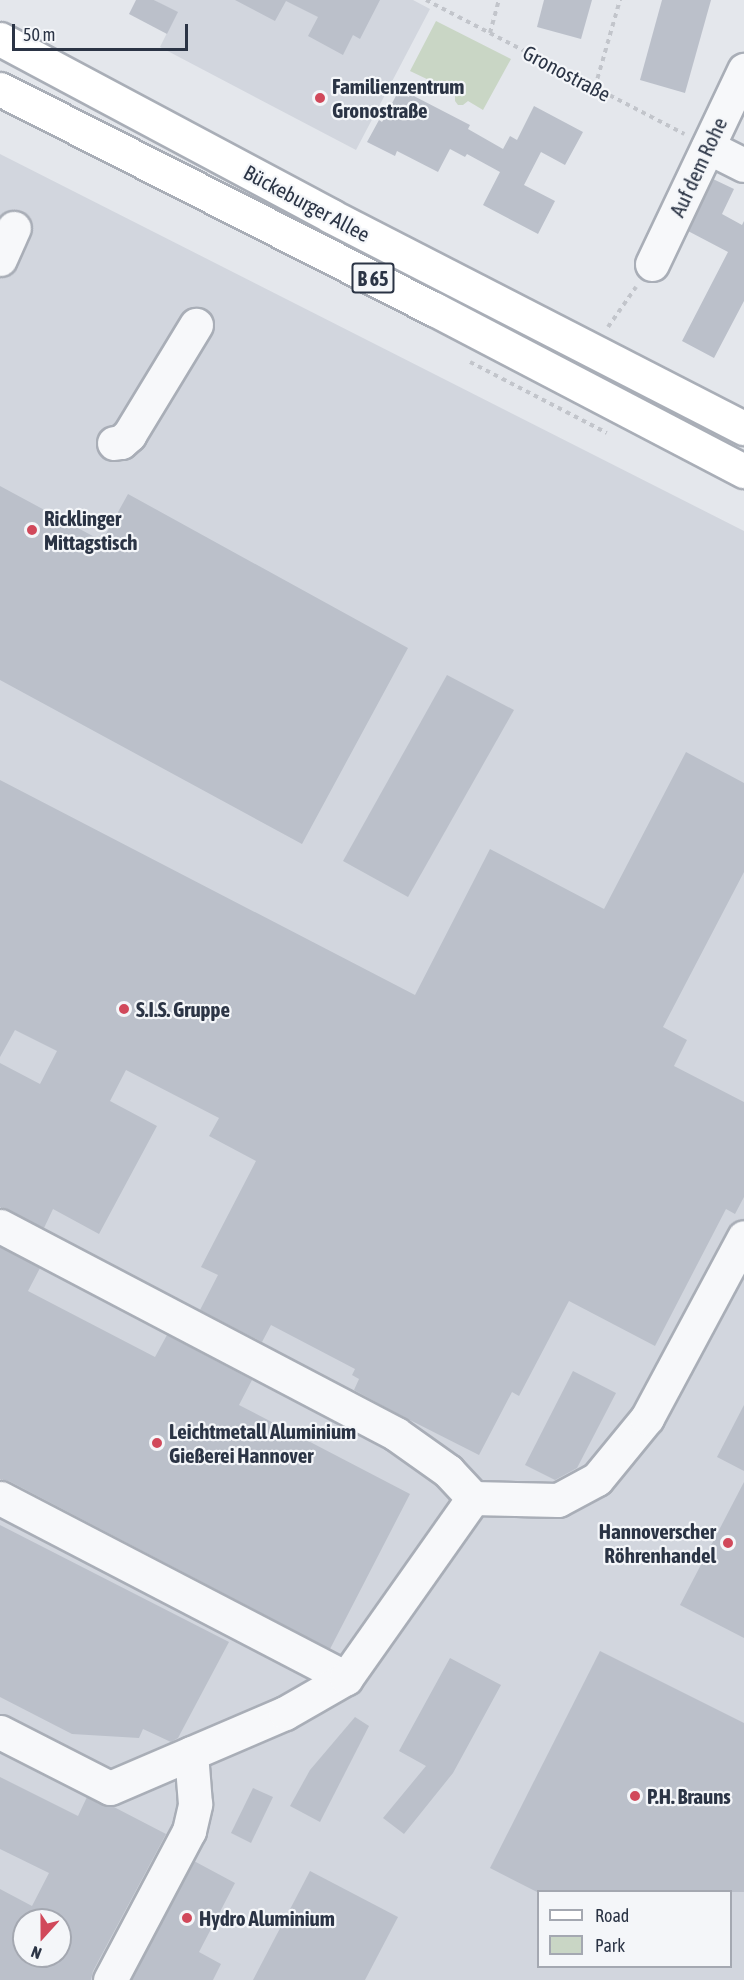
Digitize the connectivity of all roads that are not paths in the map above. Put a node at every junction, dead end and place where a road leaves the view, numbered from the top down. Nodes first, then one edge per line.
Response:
1 (0, 39) edge
2 (744, 70) edge
3 (0, 89) edge
4 (708, 147) junction
5 (744, 165) edge
6 (14, 228) dead end
7 (0, 259) edge
8 (652, 264) road end
9 (196, 325) dead end
10 (744, 428) edge
11 (114, 442) dead end
12 (744, 471) edge
13 (0, 1226) edge
14 (741, 1249) edge
15 (0, 1498) edge
16 (473, 1498) junction
17 (346, 1678) junction
18 (0, 1732) edge
19 (191, 1753) junction
20 (110, 1980) edge

1 - 10 main road, Bückeburger Allee / B 65
2 - 4 street, Auf dem Rohe
3 - 12 main road, Bückeburger Allee / B 65
4 - 5 street
4 - 8 street, Auf dem Rohe
6 - 7 street
9 - 11 street
13 - 16 street
14 - 16 street
15 - 17 street
16 - 17 street
17 - 19 street
18 - 19 street
19 - 20 street

